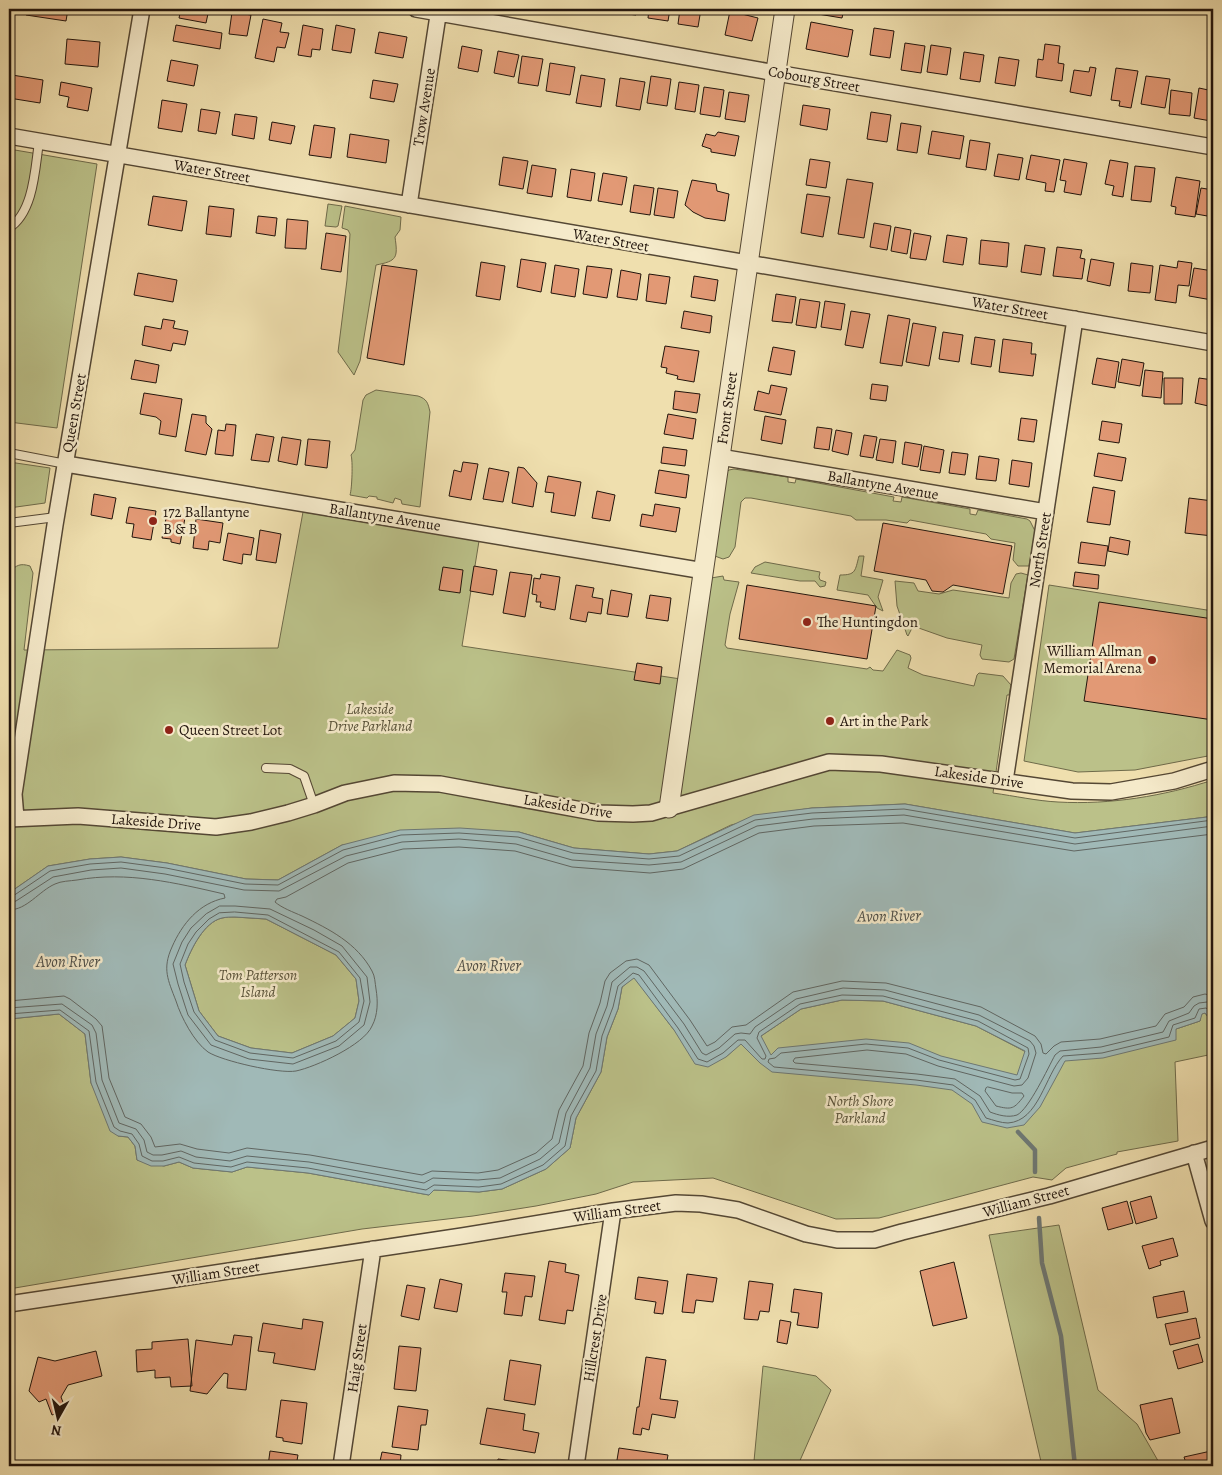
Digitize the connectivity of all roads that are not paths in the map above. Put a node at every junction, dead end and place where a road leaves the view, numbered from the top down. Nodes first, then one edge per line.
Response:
1 (142, 9) edge
2 (416, 9) edge
3 (785, 9) edge
4 (439, 11) edge
5 (776, 73) junction
6 (9, 136) edge
7 (39, 142) junction
8 (1213, 147) edge
9 (117, 155) junction
10 (409, 205) junction
11 (9, 228) edge
12 (748, 264) junction
13 (1075, 320) junction
14 (1213, 343) edge
15 (9, 453) edge
16 (720, 457) junction
17 (66, 464) junction
18 (1046, 512) junction
19 (56, 517) junction
20 (9, 523) edge
21 (704, 571) junction
22 (266, 768) dead end
23 (1213, 769) edge
24 (1005, 780) junction
25 (314, 805) junction
26 (670, 808) junction
27 (12, 819) edge
28 (1213, 1148) edge
29 (1194, 1153) junction
30 (613, 1210) junction
31 (1213, 1221) edge
32 (373, 1249) junction
33 (9, 1304) edge
34 (341, 1466) edge
35 (576, 1466) edge

1 - 9 street, Queen Street
2 - 4 street, Cobourg Street
3 - 5 street, Front Street
4 - 5 street, Cobourg Street
4 - 10 street, Trow Avenue
5 - 8 street, Cobourg Street
5 - 12 street, Front Street
6 - 7 street, Water Street
7 - 9 street, Water Street
7 - 11 lane
9 - 10 street, Water Street
9 - 17 street, Queen Street
10 - 12 street, Water Street
12 - 13 street, Water Street
12 - 16 street, Front Street
13 - 14 street, Water Street
13 - 18 street, North Street
15 - 17 lane
16 - 18 street, Ballantyne Avenue
16 - 21 street, Front Street
17 - 19 street, Queen Street
17 - 21 street, Ballantyne Avenue
18 - 24 street, North Street
19 - 20 lane
19 - 27 street, Queen Street
21 - 26 street, Front Street
22 - 25 lane
23 - 24 street, Lakeside Drive
24 - 26 street, Lakeside Drive
25 - 26 street, Lakeside Drive
25 - 27 street, Lakeside Drive
28 - 29 street, William Street
29 - 30 street, William Street
29 - 31 street
30 - 32 street, William Street
30 - 35 street, Hillcrest Drive
32 - 33 street, William Street
32 - 34 street, Haig Street

